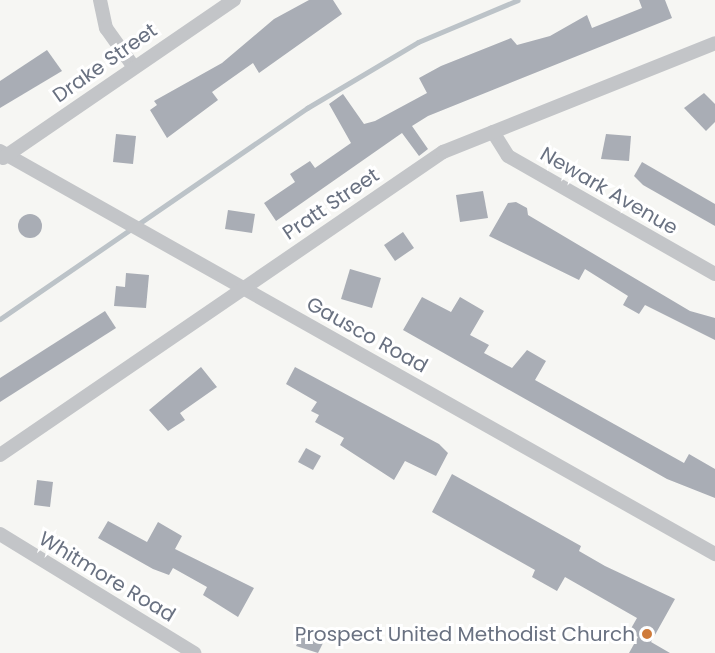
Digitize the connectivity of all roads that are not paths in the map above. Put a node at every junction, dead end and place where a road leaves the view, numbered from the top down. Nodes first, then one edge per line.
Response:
1 (100, 0) edge
2 (234, 0) edge
3 (715, 43) edge
4 (134, 66) junction
5 (493, 132) junction
6 (3, 155) edge
7 (715, 274) edge
8 (243, 287) junction
9 (0, 455) edge
10 (0, 534) edge
11 (715, 554) edge
12 (194, 653) edge

1 - 4 street
2 - 4 street, Drake Street
3 - 5 street, Pratt Street
4 - 6 street, Drake Street
5 - 7 street, Newark Avenue
5 - 8 street, Pratt Street
6 - 8 street, Gausco Road
8 - 9 street, Pratt Street
8 - 11 street, Gausco Road
10 - 12 street, Whitmore Road

